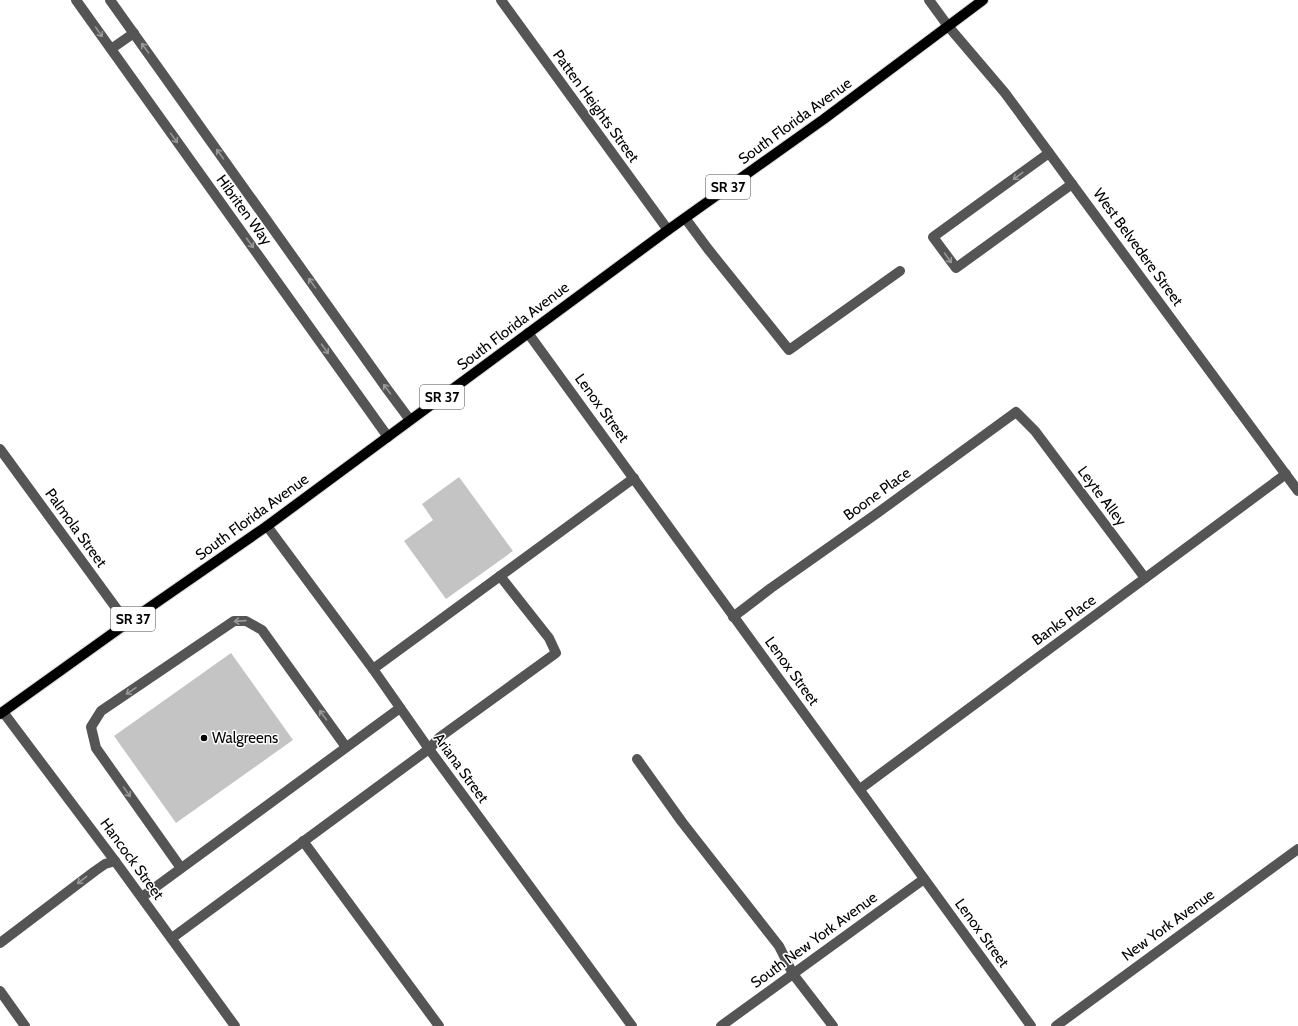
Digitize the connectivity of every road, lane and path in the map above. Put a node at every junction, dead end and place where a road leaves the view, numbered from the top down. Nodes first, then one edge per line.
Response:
1 (76, 0) edge
2 (110, 0) edge
3 (501, 0) edge
4 (929, 0) edge
5 (983, 0) edge
6 (948, 26) junction
7 (134, 33) junction
8 (111, 49) junction
9 (1049, 153) junction
10 (1072, 184) junction
11 (685, 218) junction
12 (668, 230) junction
13 (900, 271) dead end
14 (528, 333) junction
15 (410, 420) junction
16 (1035, 431) joint
17 (388, 437) junction
18 (0, 449) edge
19 (1286, 474) junction
20 (634, 478) junction
21 (1298, 491) edge
22 (267, 526) junction
23 (500, 576) junction
24 (1145, 578) junction
25 (733, 617) junction
26 (127, 623) junction
27 (373, 669) junction
28 (400, 708) junction
29 (2, 713) edge
30 (346, 747) junction
31 (429, 750) junction
32 (636, 759) dead end
33 (860, 789) junction
34 (303, 841) junction
35 (1298, 849) edge
36 (115, 860) junction
37 (181, 868) junction
38 (924, 878) junction
39 (142, 897) junction
40 (172, 938) junction
41 (0, 943) edge
42 (793, 974) junction
43 (0, 991) edge
44 (24, 1026) edge
45 (236, 1026) edge
46 (439, 1026) edge
47 (632, 1026) edge
48 (721, 1026) edge
49 (833, 1026) edge
50 (1031, 1026) edge
51 (1056, 1026) edge

1 -> 8 street, Hibriten Way
2 - 7 street, Hibriten Way
3 - 12 street, Patten Heights Street
4 - 6 street, West Belvedere Street
5 - 6 main road, South Florida Avenue / SR 37
6 - 9 street, West Belvedere Street
6 - 11 main road, South Florida Avenue / SR 37
7 - 8 street
15 -> 7 street, Hibriten Way
8 -> 17 street, Hibriten Way
9 - 10 street, West Belvedere Street
9 -> 10 street
10 - 19 street, West Belvedere Street
11 - 12 main road, South Florida Avenue / SR 37
11 - 13 street
12 - 14 main road, South Florida Avenue / SR 37
14 - 15 main road, South Florida Avenue / SR 37
14 - 20 street, Lenox Street
15 - 17 main road, South Florida Avenue / SR 37
16 - 24 street, Leyte Alley
16 - 25 street, Boone Place
17 - 22 main road, South Florida Avenue / SR 37
18 - 26 street, Palmola Street
19 - 21 street, West Belvedere Street
19 - 24 street, Banks Place
20 - 23 street
20 - 25 street, Lenox Street
22 - 26 main road, South Florida Avenue / SR 37
22 - 27 street, Ariana Street
23 - 27 street
23 - 31 street
24 - 33 street, Banks Place
25 - 33 street, Lenox Street
26 - 29 main road, South Florida Avenue / SR 37
27 - 28 street, Ariana Street
28 - 30 street
28 - 31 street, Ariana Street
29 - 36 street, Hancock Street
30 - 37 street
30 -> 37 street
31 - 34 street
31 - 47 street, Ariana Street
32 - 42 street
33 - 38 street, Lenox Street
34 - 40 street
34 - 46 street
35 - 51 street, New York Avenue
36 - 39 street, Hancock Street
36 -> 41 street
37 - 39 street
38 - 42 street, South New York Avenue
38 - 50 street, Lenox Street
39 - 40 street, Hancock Street
40 - 45 street, Hancock Street
42 - 48 street, South New York Avenue
42 - 49 street
43 - 44 street

